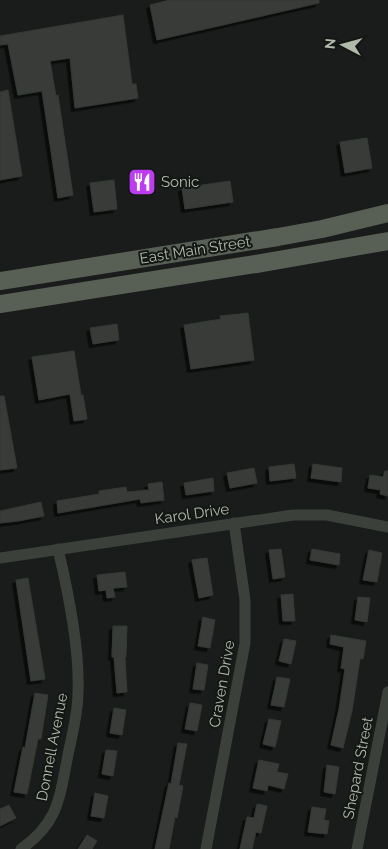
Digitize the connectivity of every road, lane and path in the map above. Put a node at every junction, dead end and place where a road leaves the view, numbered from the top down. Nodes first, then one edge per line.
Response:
1 (388, 213) edge
2 (252, 241) junction
3 (387, 241) edge
4 (256, 264) junction
5 (30, 276) junction
6 (0, 281) edge
7 (0, 291) edge
8 (0, 304) edge
9 (234, 523) junction
10 (388, 526) edge
11 (58, 548) junction
12 (0, 558) edge
13 (388, 692) edge
14 (21, 849) edge
15 (206, 849) edge
16 (357, 849) edge

1 - 2 main road, East Main Street
2 - 4 main road
2 - 5 main road, East Main Street
3 - 4 main road, East Main Street
4 - 8 main road, East Main Street
5 - 6 main road, East Main Street
5 - 7 main road
9 - 10 street, Karol Drive
9 - 11 street, Karol Drive
9 - 15 street, Craven Drive
11 - 12 street, Karol Drive
11 - 14 street, Donnell Avenue
13 - 16 street, Shepard Street

